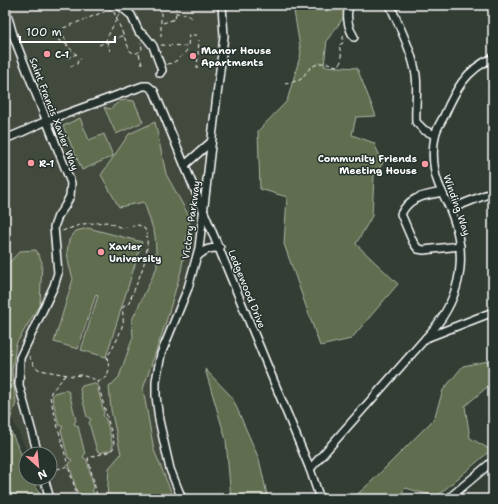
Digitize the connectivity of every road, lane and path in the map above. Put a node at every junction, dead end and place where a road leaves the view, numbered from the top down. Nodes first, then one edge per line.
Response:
1 (110, 5) edge
2 (161, 5) edge
3 (176, 5) edge
4 (222, 5) edge
5 (349, 5) edge
6 (390, 5) edge
7 (5, 7) edge
8 (120, 7) edge
9 (104, 12) junction
10 (176, 13) junction
11 (116, 18) junction
12 (192, 18) dead end
13 (162, 23) junction
14 (140, 32) junction
15 (352, 34) joint
16 (124, 35) junction
17 (198, 35) dead end
18 (162, 38) dead end
19 (58, 40) dead end
20 (199, 40) dead end
21 (106, 42) junction
22 (99, 45) dead end
23 (161, 45) dead end
24 (68, 46) junction
25 (188, 46) junction
26 (110, 50) dead end
27 (138, 53) junction
28 (67, 58) dead end
29 (493, 58) edge
30 (81, 59) dead end
31 (142, 64) dead end
32 (165, 64) dead end
33 (70, 67) dead end
34 (197, 69) dead end
35 (160, 73) dead end
36 (285, 84) dead end
37 (46, 121) junction
38 (435, 135) junction
39 (5, 139) edge
40 (211, 142) junction
41 (185, 165) junction
42 (442, 192) junction
43 (493, 192) edge
44 (203, 208) junction
45 (450, 209) junction
46 (55, 236) junction
47 (460, 246) junction
48 (220, 248) junction
49 (197, 257) junction
50 (493, 312) edge
51 (424, 339) junction
52 (24, 348) junction
53 (66, 375) junction
54 (97, 380) junction
55 (36, 446) edge
56 (493, 461) edge
57 (68, 466) junction
58 (58, 469) edge
59 (310, 469) junction
60 (46, 486) edge
61 (50, 499) edge
62 (76, 499) edge
63 (98, 499) edge
64 (182, 499) edge
65 (320, 499) edge
66 (448, 499) edge

1 - 8 path
1 - 9 path
2 - 13 path
3 - 10 path
4 - 40 street, Victory Parkway
5 - 15 street
6 - 38 street
7 - 37 street, Saint Francis Xavier Way
8 - 9 path
8 - 11 path
8 - 11 path
8 - 14 street
9 - 24 path
10 - 12 path
10 - 13 path
11 - 16 path
11 - 21 path
13 - 18 path
14 - 27 path
14 - 35 street
15 - 36 path
16 - 21 path
16 - 27 path
17 - 25 path
19 - 24 path
20 - 34 path
21 - 22 path
21 - 26 path
23 - 25 path
24 - 28 path
25 - 32 path
27 - 31 path
29 - 38 street
30 - 33 path
37 - 39 street
37 - 41 street, Ledgewood Drive
37 - 46 street, Saint Francis Xavier Way
38 - 42 street, Winding Way
40 - 41 street
40 - 44 street, Victory Parkway
41 - 44 street, Ledgewood Drive
42 - 45 street, Winding Way
42 - 47 street
43 - 45 street
44 - 48 street, Ledgewood Drive
44 - 49 street, Victory Parkway
45 - 47 street, Winding Way
46 - 52 street
46 - 54 path
47 - 51 street, Winding Way
48 - 49 street
48 - 59 street, Ledgewood Drive
49 - 64 street, Victory Parkway
50 - 51 street
51 - 59 street, Winding Way
52 - 53 path
52 - 55 street
53 - 54 path
53 - 57 path
54 - 63 path
56 - 66 street
57 - 58 path
57 - 62 path
59 - 65 street, Ledgewood Drive
60 - 61 street

